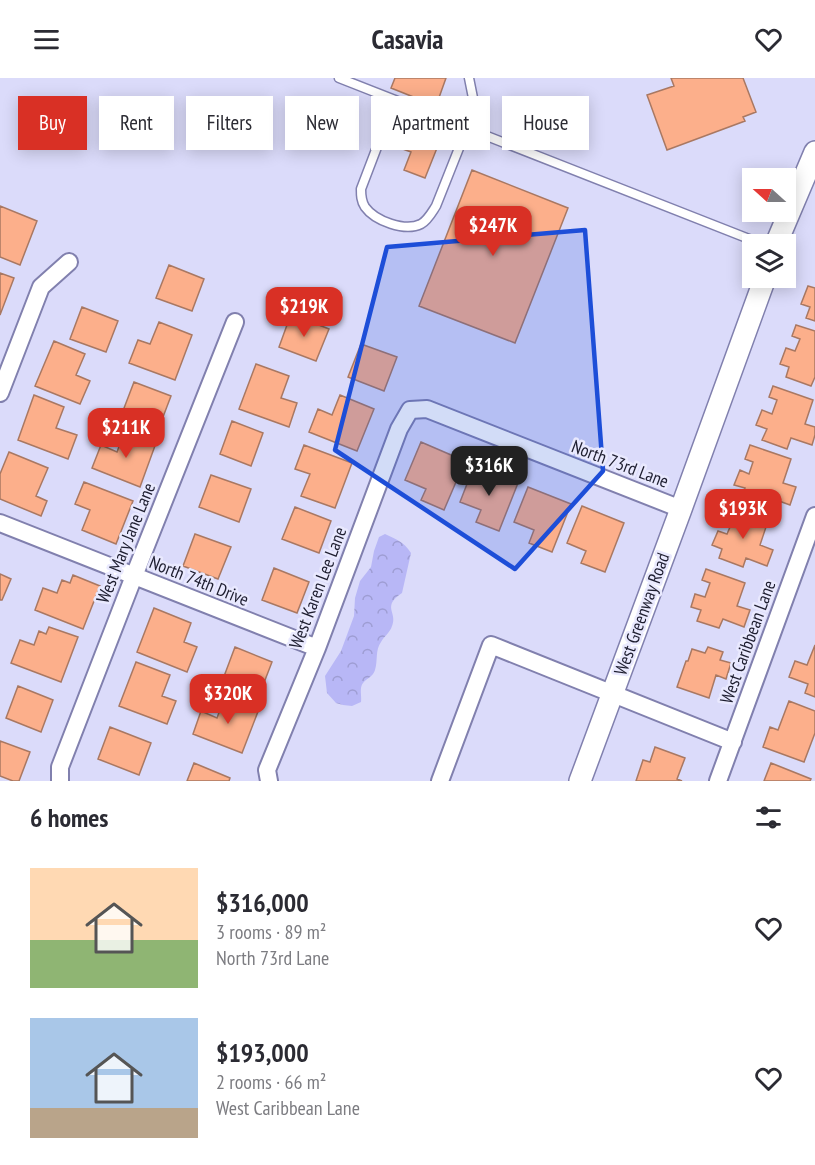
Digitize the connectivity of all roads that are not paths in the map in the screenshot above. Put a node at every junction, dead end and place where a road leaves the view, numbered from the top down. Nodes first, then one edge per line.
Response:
1 (339, 78) edge
2 (469, 78) edge
3 (385, 96) edge
4 (473, 96) edge
5 (490, 137) edge
6 (376, 150) edge
7 (458, 150) edge
8 (815, 153) edge
9 (781, 234) edge
10 (742, 236) edge
11 (69, 261) dead end
12 (761, 288) edge
13 (235, 322) dead end
14 (0, 393) edge
15 (410, 410) joint
16 (681, 509) junction
17 (815, 516) edge
18 (0, 523) edge
19 (134, 576) junction
20 (316, 648) junction
21 (612, 694) junction
22 (733, 742) junction
23 (60, 781) edge
24 (269, 781) edge
25 (440, 781) edge
26 (580, 781) edge
27 (718, 781) edge

1 - 3 lane
2 - 4 lane
5 - 10 lane
6 - 7 lane
8 - 9 street
11 - 14 street
12 - 16 street, West Greenway Road
13 - 19 street, West Mary Jane Lane
15 - 16 street, North 73rd Lane
15 - 20 street, West Karen Lee Lane
16 - 21 street, West Greenway Road
17 - 22 street, West Caribbean Lane
18 - 19 street, North 74th Drive
19 - 20 street, North 74th Drive
19 - 23 street, West Mary Jane Lane
20 - 24 street, West Karen Lee Lane
21 - 22 street
21 - 25 street
21 - 26 street, West Greenway Road
22 - 27 street, West Caribbean Lane

